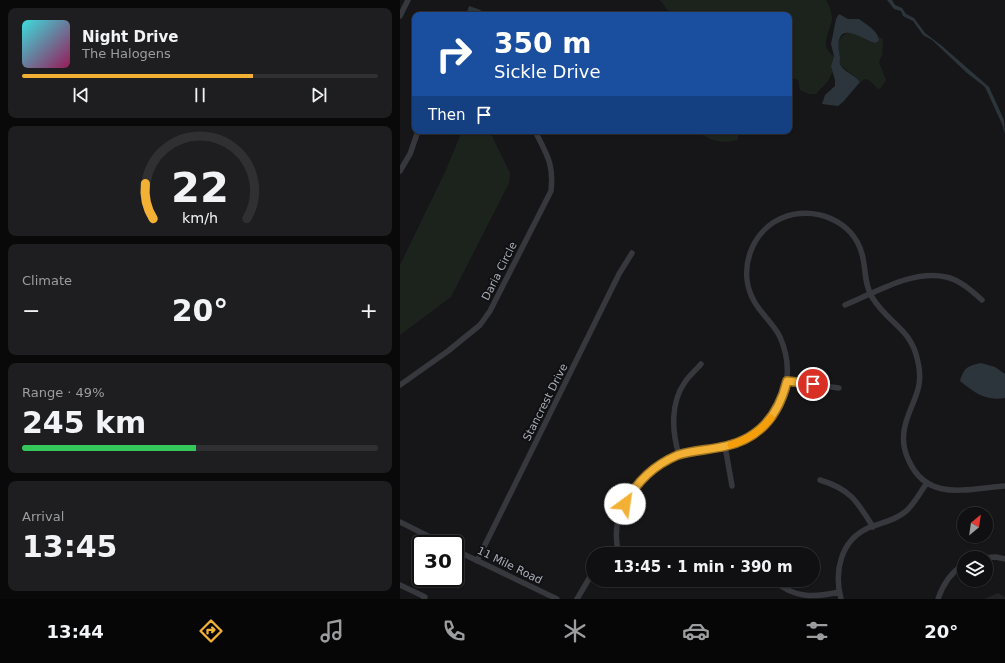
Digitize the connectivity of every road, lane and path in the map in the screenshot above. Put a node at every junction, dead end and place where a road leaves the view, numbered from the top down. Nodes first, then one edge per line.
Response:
1 (408, 0) edge
2 (400, 15) edge
3 (417, 134) edge
4 (537, 134) edge
5 (400, 171) edge
6 (632, 253) dead end
7 (870, 294) junction
8 (982, 300) dead end
9 (845, 305) dead end
10 (701, 364) dead end
11 (787, 381) junction
12 (400, 385) edge
13 (839, 388) dead end
14 (725, 446) junction
15 (679, 455) junction
16 (820, 480) dead end
17 (927, 483) junction
18 (732, 486) dead end
19 (1005, 486) edge
20 (400, 522) edge
21 (872, 527) junction
22 (426, 535) edge
23 (617, 547) edge
24 (464, 554) edge
25 (993, 558) edge
26 (1005, 559) edge
27 (477, 561) junction
28 (957, 570) edge
29 (586, 584) edge
30 (400, 585) edge
31 (784, 587) edge
32 (839, 592) junction
33 (424, 599) edge
34 (557, 599) edge
35 (577, 599) edge
36 (841, 599) edge
37 (938, 599) edge

1 - 2 street
3 - 5 street
4 - 12 street, Daria Circle
6 - 27 street, Stancrest Drive
7 - 8 street
7 - 9 street
7 - 11 street
7 - 17 street
10 - 15 street
11 - 13 street
11 - 14 street
14 - 15 street
14 - 18 street
15 - 23 street
16 - 21 street
17 - 19 street
17 - 21 street
20 - 22 street
21 - 32 street
24 - 27 street, 11 Mile Road
25 - 26 street
27 - 34 street, 11 Mile Road
28 - 37 street
29 - 35 street
30 - 33 street
31 - 32 street
32 - 36 street

